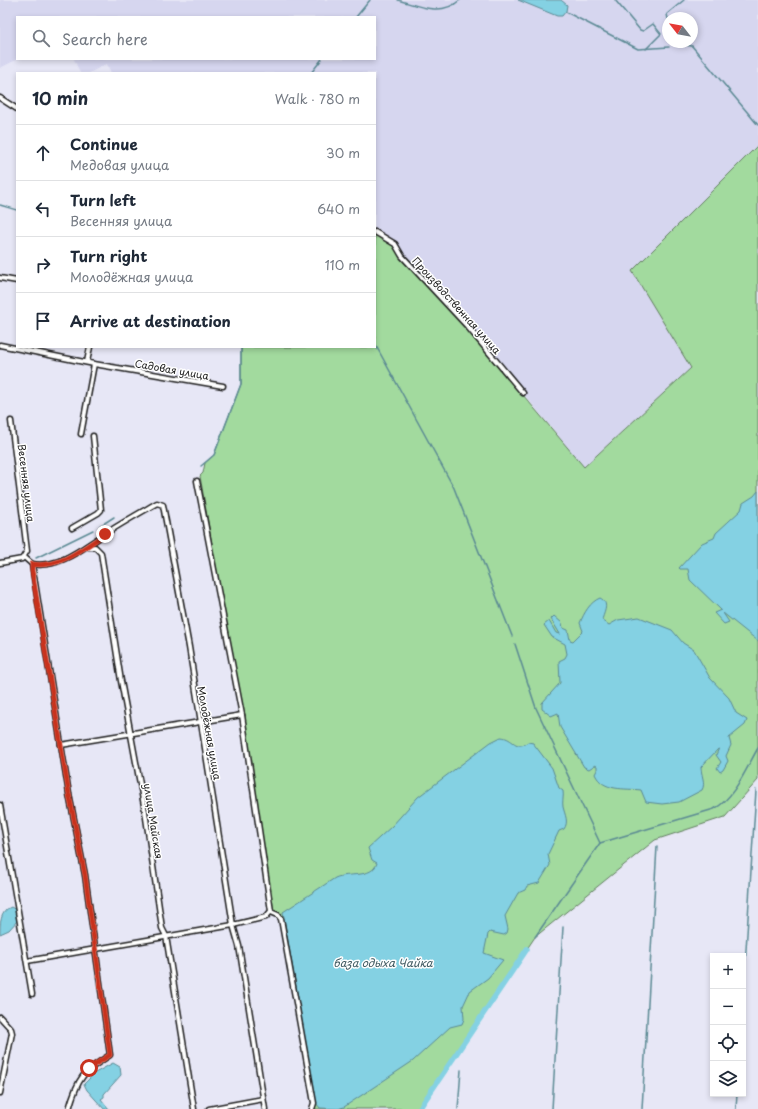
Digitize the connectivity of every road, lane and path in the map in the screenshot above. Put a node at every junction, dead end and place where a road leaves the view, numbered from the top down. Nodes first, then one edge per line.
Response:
1 (0, 98) edge
2 (16, 108) edge
3 (376, 233) edge
4 (0, 278) edge
5 (16, 281) edge
6 (0, 345) edge
7 (90, 348) edge
8 (86, 362) junction
9 (94, 364) junction
10 (223, 386) dead end
11 (523, 393) dead end
12 (10, 421) dead end
13 (81, 434) dead end
14 (93, 436) dead end
15 (197, 481) dead end
16 (72, 528) dead end
17 (87, 548) junction
18 (24, 557) junction
19 (0, 563) edge
20 (32, 564) junction
21 (242, 715) junction
22 (200, 723) junction
23 (130, 734) junction
24 (61, 746) junction
25 (0, 805) edge
26 (271, 912) junction
27 (233, 925) junction
28 (166, 936) junction
29 (96, 949) junction
30 (27, 960) junction
31 (32, 994) dead end
32 (0, 1017) edge
33 (0, 1093) edge
34 (263, 1099) junction
35 (69, 1109) edge
36 (194, 1109) edge
37 (210, 1109) edge
38 (265, 1109) edge
39 (312, 1109) edge

1 - 2 street
3 - 11 street, Производственная улица
4 - 5 street
6 - 8 street, Садовая улица
7 - 8 street
8 - 9 street, Садовая улица
9 - 10 street, Садовая улица
9 - 13 street
12 - 18 street, Весенняя улица
14 - 16 street
15 - 21 street
17 - 20 street, Молодёжная улица
17 - 22 street, Молодёжная улица
17 - 23 street, улица Майская
18 - 19 street
18 - 20 street
20 - 24 street
21 - 22 street
21 - 26 street
22 - 23 street
22 - 27 street, Молодёжная улица
23 - 24 street
23 - 28 street, улица Майская
24 - 29 street
25 - 30 street
26 - 27 street
26 - 39 street
27 - 28 street
27 - 34 street, Молодёжная улица
28 - 29 street
28 - 36 street, улица Майская
29 - 30 street
29 - 35 street
30 - 31 street
32 - 33 street
34 - 37 street
34 - 38 street, Молодёжная улица

